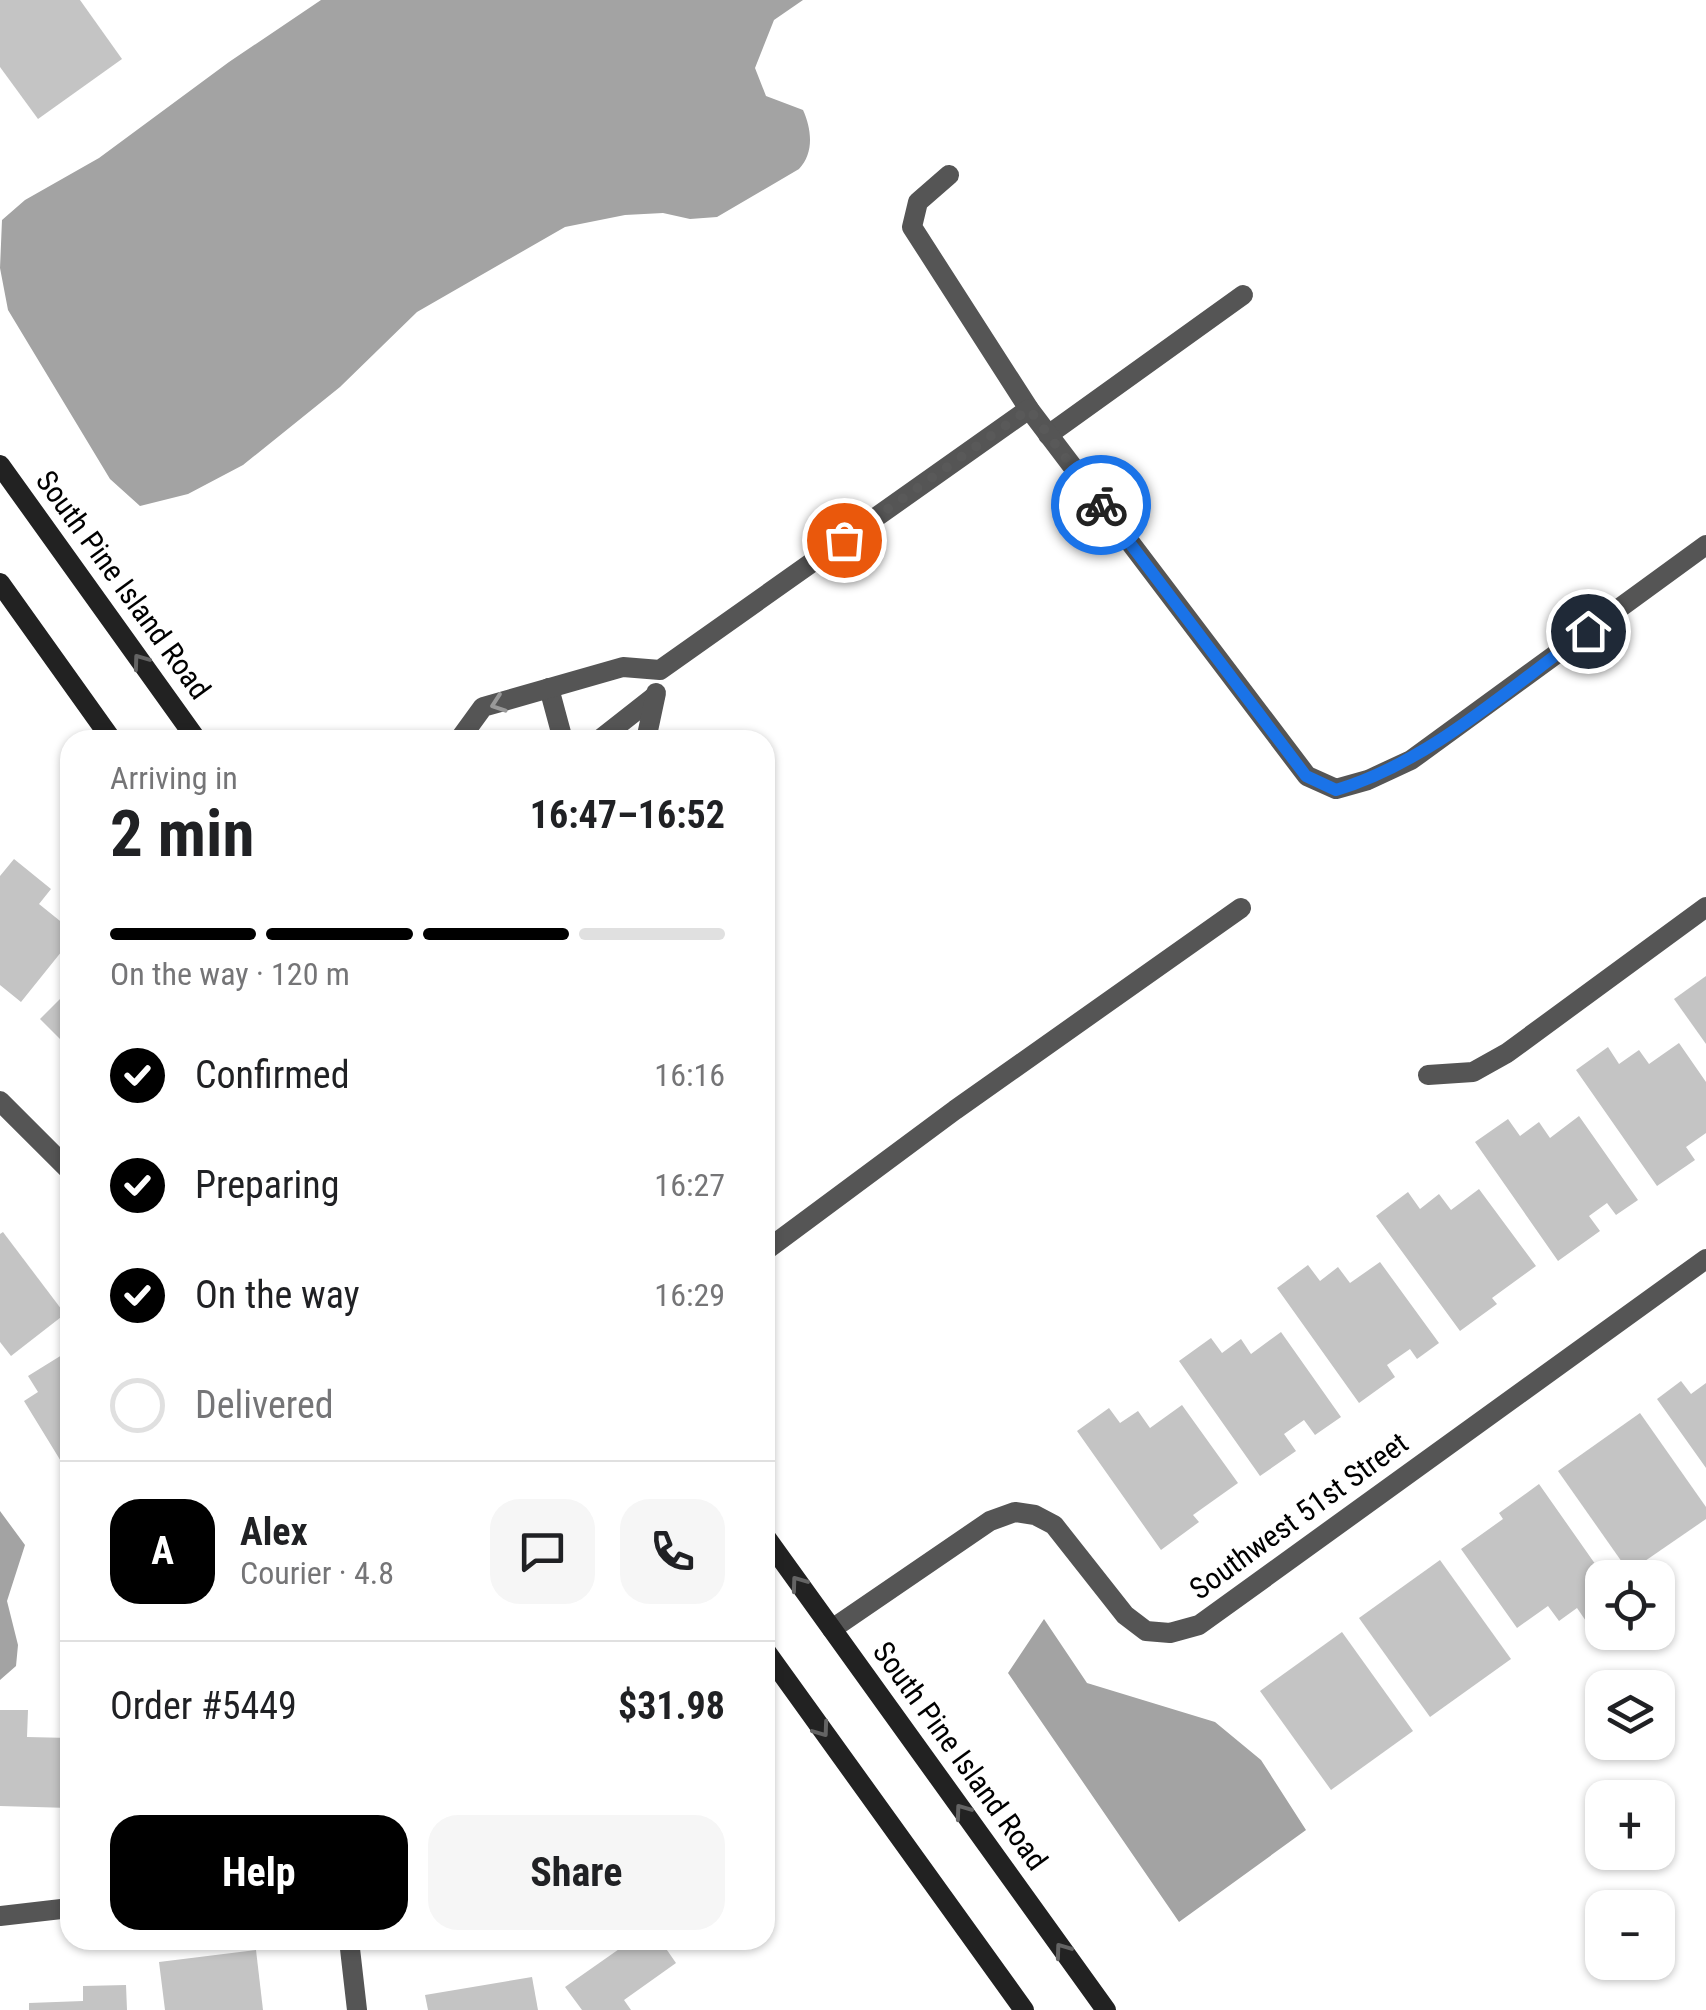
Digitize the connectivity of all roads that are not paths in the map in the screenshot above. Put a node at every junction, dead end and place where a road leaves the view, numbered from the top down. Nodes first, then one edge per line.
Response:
1 (949, 175) dead end
2 (1242, 294) dead end
3 (1029, 409) junction
4 (1048, 435) junction
5 (0, 465) edge
6 (1706, 545) edge
7 (0, 583) edge
8 (660, 670) junction
9 (549, 688) junction
10 (655, 696) junction
11 (105, 730) edge
12 (190, 730) edge
13 (466, 730) edge
14 (560, 730) edge
15 (612, 730) edge
16 (648, 730) edge
17 (1706, 907) edge
18 (1242, 908) dead end
19 (1428, 1075) dead end
20 (0, 1101) edge
21 (60, 1160) edge
22 (775, 1244) edge
23 (1706, 1259) edge
24 (775, 1550) edge
25 (832, 1629) junction
26 (775, 1664) edge
27 (60, 1909) edge
28 (0, 1916) edge
29 (350, 1950) edge
30 (357, 2010) edge
31 (1024, 2010) edge
32 (1106, 2010) edge

1 - 3 street
2 - 4 street
3 - 4 street
3 - 8 street
4 - 6 street
12 -> 5 main road, South Pine Island Road
7 - 11 main road
8 - 9 street
8 - 10 street
9 -> 13 street
9 - 14 street
10 - 15 street
10 - 16 street
17 - 19 street
18 - 22 street
20 - 21 street
23 - 25 street, Southwest 51st Street
25 -> 24 main road, South Pine Island Road
32 -> 25 main road, South Pine Island Road
26 -> 31 main road
27 - 28 street
29 - 30 street

